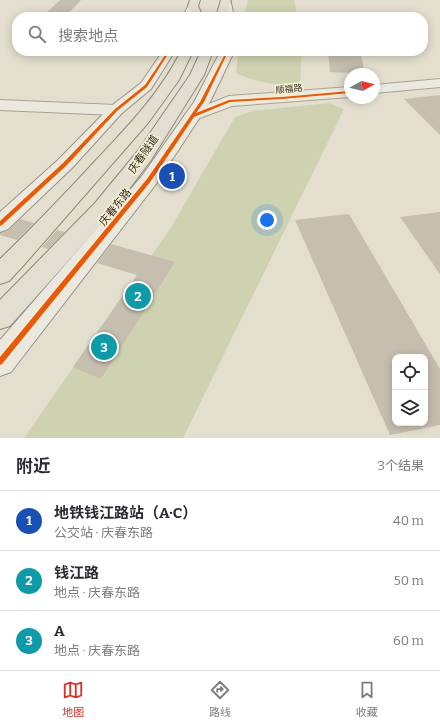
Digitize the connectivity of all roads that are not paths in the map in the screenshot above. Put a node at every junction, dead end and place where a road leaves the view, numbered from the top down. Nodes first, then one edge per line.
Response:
1 (226, 2) edge
2 (223, 12) edge
3 (228, 12) edge
4 (166, 56) edge
5 (185, 56) edge
6 (205, 56) edge
7 (225, 56) edge
8 (212, 81) junction
9 (440, 83) edge
10 (380, 88) edge
11 (344, 93) edge
12 (229, 101) junction
13 (0, 105) edge
14 (116, 110) junction
15 (192, 116) junction
16 (0, 224) edge
17 (0, 274) edge
18 (0, 318) edge
19 (0, 362) edge

1 - 2 main road
1 - 3 main road
4 - 14 main road
5 - 17 main road, 庆春隧道
6 - 18 main road, 庆春隧道
7 - 8 main road, 庆春东路
8 - 12 main road
8 - 15 main road, 庆春东路
9 - 10 main road
11 - 12 main road, 顺福路
12 - 15 main road, 顺福路
13 - 14 main road
14 - 16 main road
15 - 19 main road, 庆春东路

